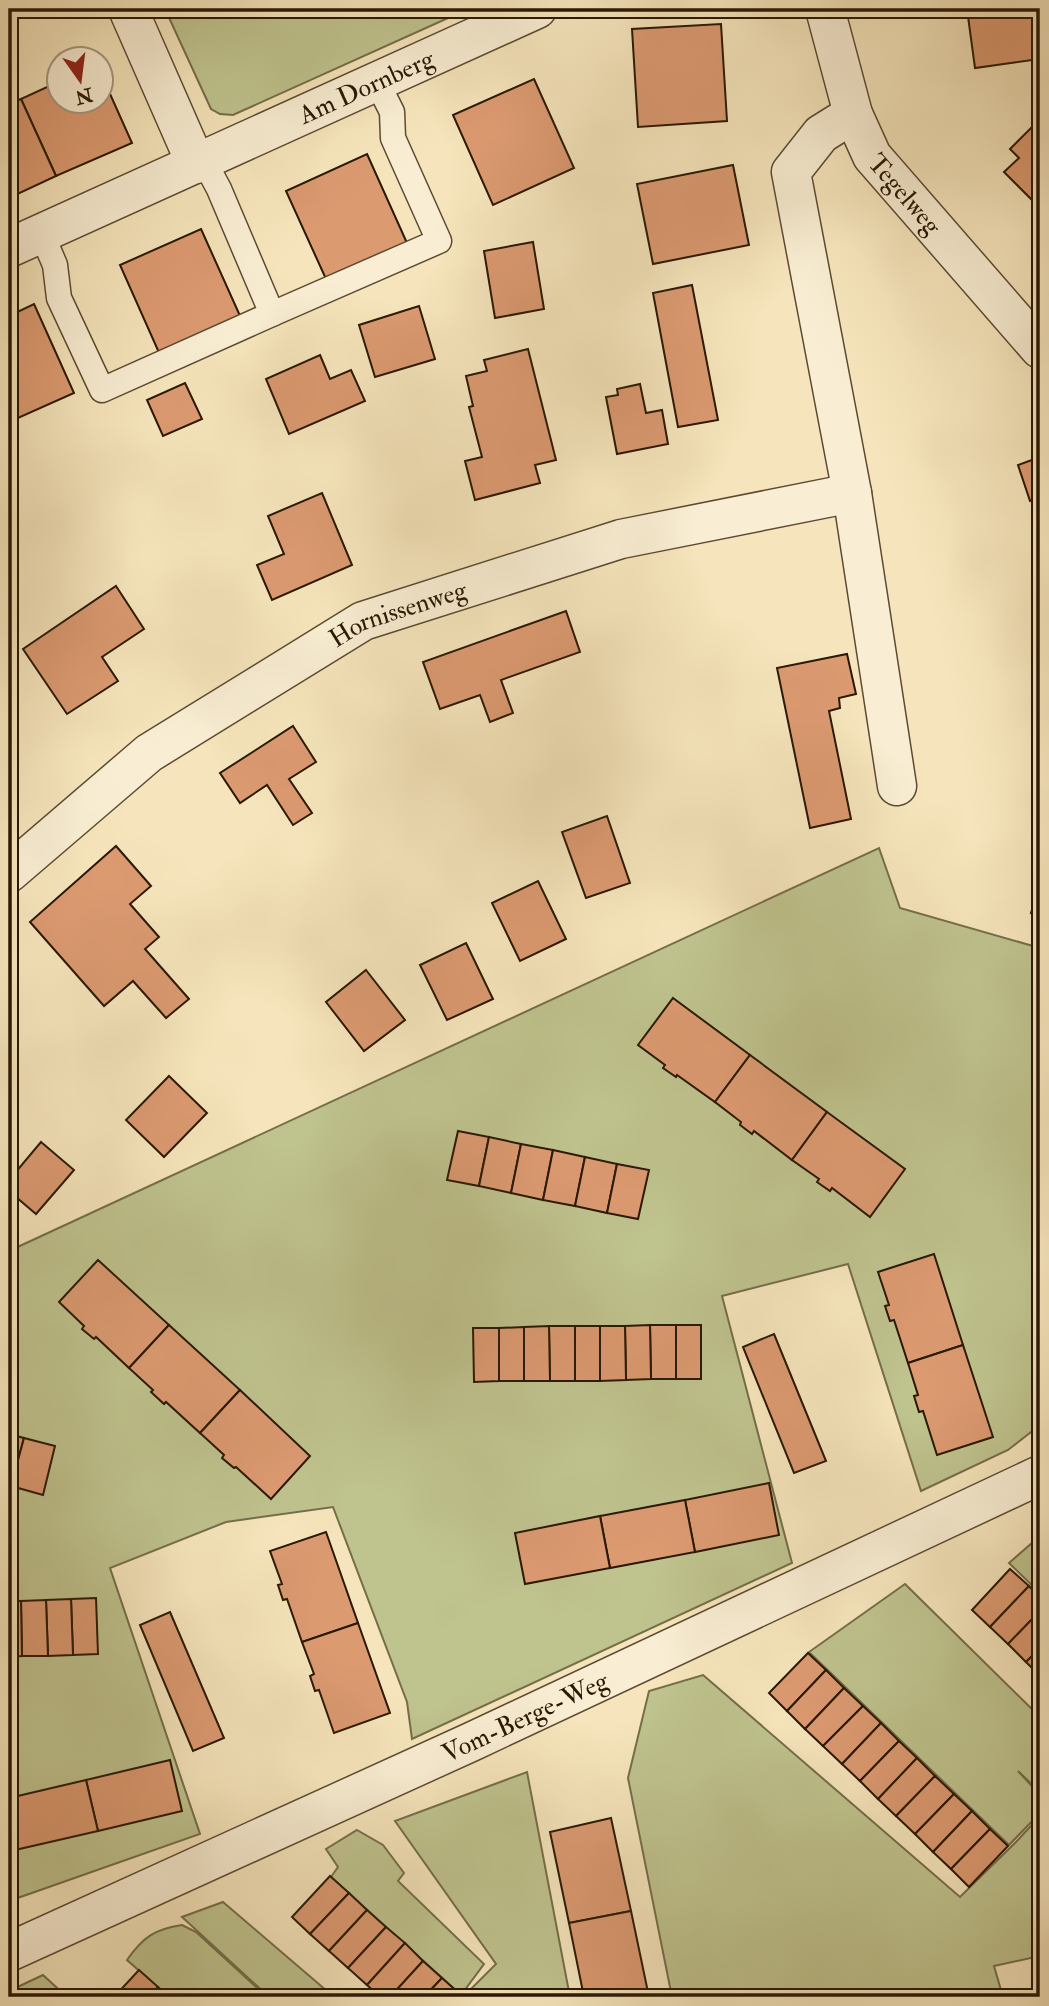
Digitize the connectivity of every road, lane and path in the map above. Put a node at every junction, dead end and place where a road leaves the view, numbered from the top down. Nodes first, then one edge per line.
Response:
1 (128, 9) edge
2 (537, 9) edge
3 (825, 9) edge
4 (377, 82) junction
5 (852, 114) junction
6 (200, 162) junction
7 (25, 240) edge
8 (272, 314) junction
9 (1040, 349) edge
10 (852, 493) junction
11 (897, 786) dead end
12 (9, 873) edge
13 (1040, 1475) edge
14 (9, 1952) edge

1 - 6 street
2 - 4 street, Am Dornberg
3 - 5 street, Tegelweg
4 - 6 street, Am Dornberg
4 - 8 lane
5 - 9 street, Tegelweg
5 - 10 street
6 - 7 street, Am Dornberg
6 - 8 lane
7 - 8 lane
10 - 11 street
10 - 12 street, Hornissenweg
13 - 14 street, Vom-Berge-Weg

